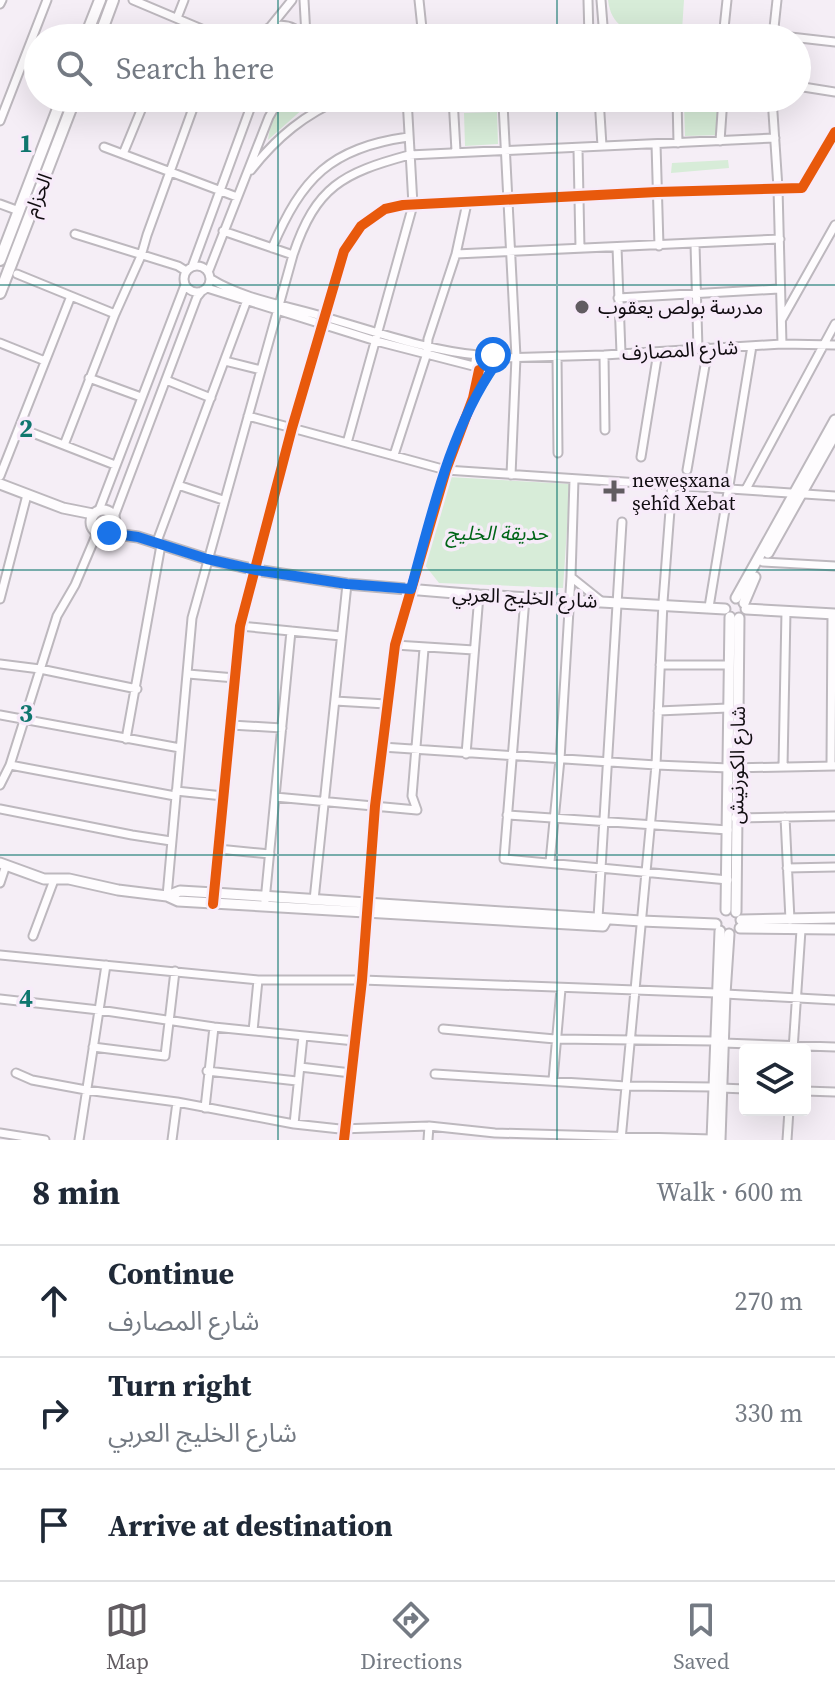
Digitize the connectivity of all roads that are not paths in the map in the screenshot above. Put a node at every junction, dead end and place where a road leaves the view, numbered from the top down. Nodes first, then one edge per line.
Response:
1 (47, 0) edge
2 (100, 0) edge
3 (113, 0) edge
4 (133, 0) edge
5 (184, 0) edge
6 (292, 0) edge
7 (304, 0) edge
8 (419, 0) edge
9 (588, 0) edge
10 (601, 0) edge
11 (727, 0) edge
12 (777, 0) edge
13 (177, 18) junction
14 (38, 24) edge
15 (91, 24) edge
16 (104, 24) edge
17 (192, 24) edge
18 (270, 24) edge
19 (305, 24) edge
20 (422, 24) edge
21 (589, 24) edge
22 (603, 24) edge
23 (724, 24) edge
24 (774, 24) edge
25 (811, 40) edge
26 (835, 42) edge
27 (24, 59) edge
28 (811, 88) edge
29 (835, 92) edge
30 (57, 112) edge
31 (70, 112) edge
32 (140, 112) edge
33 (192, 112) edge
34 (249, 112) edge
35 (272, 112) edge
36 (312, 112) edge
37 (407, 112) edge
38 (454, 112) edge
39 (504, 112) edge
40 (600, 112) edge
41 (677, 112) edge
42 (722, 112) edge
43 (773, 112) edge
44 (0, 121) edge
45 (835, 132) edge
46 (408, 137) junction
47 (775, 138) junction
48 (720, 141) junction
49 (678, 143) junction
50 (656, 144) junction
51 (602, 146) junction
52 (104, 147) dead end
53 (578, 149) junction
54 (506, 150) junction
55 (456, 151) junction
56 (123, 154) junction
57 (409, 155) junction
58 (169, 172) junction
59 (245, 178) junction
60 (778, 188) junction
61 (220, 191) junction
62 (657, 192) junction
63 (237, 197) junction
64 (579, 197) junction
65 (508, 200) junction
66 (467, 203) junction
67 (0, 204) edge
68 (413, 205) junction
69 (19, 211) junction
70 (835, 225) edge
71 (223, 231) junction
72 (75, 234) dead end
73 (780, 239) junction
74 (695, 244) junction
75 (659, 246) junction
76 (617, 247) junction
77 (272, 248) junction
78 (580, 248) junction
79 (510, 251) junction
80 (456, 254) junction
81 (293, 255) junction
82 (141, 256) junction
83 (0, 260) edge
84 (189, 269) junction
85 (17, 274) dead end
86 (210, 275) junction
87 (185, 285) junction
88 (779, 289) junction
89 (204, 290) junction
90 (0, 293) edge
91 (697, 294) junction
92 (71, 296) junction
93 (618, 298) junction
94 (247, 300) junction
95 (278, 308) junction
96 (115, 314) junction
97 (325, 320) junction
98 (781, 321) junction
99 (835, 324) edge
100 (378, 337) junction
101 (0, 343) edge
102 (782, 344) junction
103 (824, 345) junction
104 (835, 345) edge
105 (752, 346) junction
106 (426, 349) junction
107 (703, 349) junction
108 (658, 352) junction
109 (621, 353) junction
110 (478, 355) junction
111 (604, 355) junction
112 (557, 356) junction
113 (495, 358) junction
114 (518, 359) junction
115 (45, 361) junction
116 (225, 361) junction
117 (478, 369) junction
118 (492, 369) junction
119 (261, 370) junction
120 (89, 378) junction
121 (166, 380) junction
122 (141, 397) junction
123 (211, 398) junction
124 (473, 398) junction
125 (248, 416) junction
126 (835, 420) edge
127 (20, 428) junction
128 (292, 428) junction
129 (605, 430) dead end
130 (835, 434) edge
131 (347, 443) junction
132 (64, 445) junction
133 (832, 446) edge
134 (558, 453) dead end
135 (394, 455) junction
136 (641, 457) dead end
137 (115, 465) junction
138 (446, 470) junction
139 (687, 470) dead end
140 (511, 475) junction
141 (0, 476) edge
142 (574, 479) junction
143 (0, 484) edge
144 (672, 484) junction
145 (178, 485) junction
146 (729, 489) junction
147 (746, 489) junction
148 (798, 493) junction
149 (27, 495) junction
150 (835, 496) edge
151 (223, 500) junction
152 (63, 508) junction
153 (96, 512) junction
154 (115, 519) junction
155 (622, 522) dead end
156 (94, 530) junction
157 (109, 533) junction
158 (138, 537) junction
159 (159, 544) junction
160 (207, 559) junction
161 (763, 562) junction
162 (835, 566) edge
163 (256, 570) junction
164 (571, 577) junction
165 (347, 584) junction
166 (411, 589) junction
167 (479, 595) junction
168 (525, 598) junction
169 (0, 599) edge
170 (569, 600) junction
171 (601, 601) junction
172 (618, 602) junction
173 (742, 603) junction
174 (663, 605) junction
175 (709, 607) junction
176 (786, 611) junction
177 (834, 614) edge
178 (731, 615) junction
179 (240, 626) junction
180 (291, 631) junction
181 (341, 636) junction
182 (395, 645) junction
183 (424, 649) junction
184 (474, 650) junction
185 (0, 664) edge
186 (660, 665) junction
187 (728, 665) junction
188 (40, 669) junction
189 (188, 674) junction
190 (235, 678) junction
191 (137, 689) junction
192 (335, 701) junction
193 (386, 704) junction
194 (728, 708) junction
195 (658, 711) junction
196 (0, 715) edge
197 (24, 719) junction
198 (231, 725) junction
199 (282, 728) junction
200 (126, 739) junction
201 (382, 747) junction
202 (180, 748) junction
203 (415, 750) junction
204 (466, 754) junction
205 (512, 758) junction
206 (560, 759) junction
207 (608, 763) junction
208 (10, 765) junction
209 (656, 765) junction
210 (833, 766) edge
211 (783, 767) junction
212 (733, 768) junction
213 (0, 785) edge
214 (176, 794) junction
215 (223, 796) junction
216 (275, 797) junction
217 (324, 801) junction
218 (375, 806) junction
219 (0, 809) edge
220 (507, 815) junction
221 (835, 816) edge
222 (785, 817) junction
223 (554, 818) junction
224 (735, 818) junction
225 (604, 821) junction
226 (650, 825) junction
227 (728, 830) junction
228 (171, 841) junction
229 (218, 849) junction
230 (270, 854) junction
231 (550, 862) junction
232 (3, 864) edge
233 (601, 867) junction
234 (835, 867) edge
235 (787, 868) junction
236 (646, 871) junction
237 (54, 880) junction
238 (728, 880) junction
239 (0, 883) edge
240 (167, 896) junction
241 (213, 899) junction
242 (314, 900) junction
243 (265, 902) junction
244 (368, 908) junction
245 (736, 917) junction
246 (602, 918) junction
247 (835, 918) edge
248 (790, 920) junction
249 (641, 921) junction
250 (835, 929) edge
251 (722, 930) junction
252 (801, 930) junction
253 (33, 936) dead end
254 (0, 955) edge
255 (106, 965) junction
256 (175, 971) junction
257 (258, 980) junction
258 (362, 980) junction
259 (561, 989) junction
260 (634, 990) junction
261 (720, 994) junction
262 (0, 999) edge
263 (797, 999) junction
264 (835, 1000) edge
265 (99, 1010) junction
266 (171, 1020) junction
267 (214, 1027) junction
268 (443, 1029) dead end
269 (253, 1031) junction
270 (303, 1036) junction
271 (555, 1039) junction
272 (631, 1039) junction
273 (355, 1041) junction
274 (719, 1042) junction
275 (744, 1044) edge
276 (793, 1044) edge
277 (93, 1047) junction
278 (835, 1047) edge
279 (811, 1048) edge
280 (300, 1067) junction
281 (207, 1071) junction
282 (16, 1073) dead end
283 (351, 1073) junction
284 (435, 1074) dead end
285 (553, 1080) junction
286 (297, 1081) junction
287 (626, 1086) junction
288 (717, 1088) junction
289 (739, 1089) edge
290 (86, 1090) junction
291 (811, 1091) edge
292 (835, 1092) edge
293 (177, 1102) junction
294 (205, 1108) junction
295 (789, 1116) edge
296 (294, 1124) junction
297 (429, 1126) junction
298 (345, 1127) junction
299 (0, 1133) edge
300 (621, 1139) edge
301 (45, 1140) edge
302 (79, 1140) edge
303 (172, 1140) edge
304 (344, 1140) edge
305 (428, 1140) edge
306 (712, 1140) edge
307 (720, 1140) edge
308 (787, 1140) edge

1 - 14 street
2 - 15 main road
3 - 16 main road
4 - 13 street
5 - 13 street
6 - 18 street
7 - 19 street
8 - 20 street
9 - 21 street
10 - 22 street
11 - 23 street
12 - 24 street
13 - 17 street
25 - 26 street
27 - 44 street
28 - 29 street
30 - 69 main road
31 - 90 main road, الحزام
32 - 56 street
33 - 58 street
34 - 61 street
35 - 59 street
36 - 59 street
37 - 46 street
38 - 55 street
39 - 54 street
40 - 51 street
41 - 49 street
42 - 48 street
43 - 47 street
45 - 60 street
46 - 57 street
46 - 77 street
47 - 48 street
47 - 60 street
48 - 49 street
49 - 50 street
50 - 51 street
50 - 62 street
51 - 53 street
52 - 56 street
53 - 54 street
53 - 64 street
54 - 55 street
54 - 65 street
55 - 57 street
56 - 58 street
57 - 68 street
57 - 81 street
58 - 61 street
58 - 82 street
59 - 63 street
60 - 62 street
60 - 73 street
61 - 63 street
61 - 84 street
62 - 64 street
62 - 75 street
63 - 71 street
64 - 65 street
64 - 78 street
65 - 66 street
65 - 79 street
66 - 68 street
66 - 80 street
67 - 69 street
68 - 97 street
68 - 100 street
69 - 83 main road
70 - 98 street
71 - 77 street
71 - 86 street
72 - 82 street
73 - 74 street
73 - 88 street
74 - 75 street
74 - 91 street
75 - 76 street
76 - 78 street
76 - 93 street
77 - 81 street
78 - 79 street
79 - 80 street
79 - 114 street
80 - 106 street
81 - 95 street
82 - 84 street
82 - 96 street
84 - 86 street
84 - 87 street
85 - 92 street
86 - 89 street
86 - 95 street
87 - 89 street
87 - 122 street
88 - 91 street
88 - 98 street
89 - 94 street
89 - 121 street
91 - 93 street
91 - 107 street
92 - 96 street
92 - 115 street
93 - 109 street
94 - 95 street
94 - 116 street
95 - 97 street
95 - 119 street
96 - 120 street
97 - 100 street
97 - 128 street
98 - 102 street
99 - 103 street
100 - 106 street
100 - 131 street
101 - 115 street
102 - 103 street, شارع المصارف
102 - 105 street, شارع المصارف
103 - 104 street, شارع المصارف
103 - 147 street
105 - 107 street, شارع المصارف
105 - 146 street
106 - 110 street
106 - 117 street
106 - 135 street
107 - 108 street, شارع المصارف
107 - 139 street
108 - 109 street, شارع المصارف
108 - 136 street
109 - 111 street, شارع المصارف
110 - 113 street
110 - 117 street
111 - 112 street, شارع المصارف
111 - 129 street
112 - 114 street, شارع المصارف
112 - 134 street
113 - 114 street, شارع المصارف
113 - 118 street
114 - 118 street, شارع المصارف
114 - 140 street
115 - 127 street
116 - 119 street
116 - 123 street
117 - 118 street
117 - 124 street
118 - 124 street
119 - 125 street
120 - 122 street
120 - 132 street
121 - 123 street
121 - 154 street
122 - 137 street
123 - 145 street
124 - 138 street
125 - 128 street
125 - 151 street
126 - 148 street
127 - 132 street
127 - 141 street
128 - 131 street
128 - 163 street
130 - 133 street
131 - 135 street
132 - 137 street
133 - 148 street
135 - 138 street
137 - 153 street
138 - 140 street
138 - 166 street
140 - 142 street
142 - 144 street
142 - 164 street
143 - 149 street, شارع الخليج العربي
144 - 146 street
144 - 174 street
145 - 151 street
145 - 159 street
146 - 147 street
146 - 175 street
147 - 148 street
148 - 150 street
148 - 161 street
148 - 173 street
149 - 152 street, شارع الخليج العربي
149 - 169 street
151 - 160 street
152 - 153 street, شارع الخليج العربي
152 - 156 street, شارع الخليج العربي
153 - 154 street, شارع الخليج العربي
153 - 156 street
154 - 157 street
154 - 158 street, شارع الخليج العربي
155 - 172 street
156 - 157 street, شارع الخليج العربي
156 - 188 street
157 - 158 street, شارع الخليج العربي
158 - 159 street, شارع الخليج العربي
159 - 160 street, شارع الخليج العربي
159 - 191 street
160 - 163 street, شارع الخليج العربي
160 - 189 street
161 - 162 street
161 - 173 street
163 - 165 street, شارع الخليج العربي
163 - 179 street
164 - 170 street
164 - 171 street
165 - 166 street, شارع الخليج العربي
165 - 181 street
166 - 167 street, شارع الخليج العربي
166 - 182 street
167 - 168 street, شارع الخليج العربي
167 - 184 street
168 - 170 street, شارع الخليج العربي
168 - 205 street
170 - 171 street, شارع الخليج العربي
170 - 206 street
171 - 172 street, شارع الخليج العربي
172 - 174 street, شارع الخليج العربي
172 - 207 street
173 - 176 street
173 - 178 street
173 - 178 street
174 - 175 street, شارع الخليج العربي
174 - 186 street
175 - 178 street, شارع الخليج العربي
176 - 177 street
176 - 211 street
177 - 210 street
178 - 187 street, شارع الكورنيش
178 - 212 street, شارع الكورنيش
179 - 180 street
179 - 190 street
180 - 181 street
180 - 199 street
181 - 192 street
182 - 183 street
182 - 193 street
183 - 184 street
183 - 203 street
184 - 204 street
185 - 188 street
186 - 187 street
186 - 195 street
187 - 194 street, شارع الكورنيش
188 - 191 street
188 - 197 street
189 - 190 street
189 - 202 street
190 - 198 street
191 - 200 street
192 - 193 street
192 - 217 street
193 - 201 street
194 - 195 street
194 - 212 street, شارع الكورنيش
195 - 209 street
196 - 197 street
197 - 200 street
197 - 208 street
198 - 199 street
198 - 215 street
199 - 216 street
200 - 202 street
201 - 203 street
201 - 218 street
202 - 214 street
203 - 204 street
203 - 218 street
204 - 205 street
205 - 206 street
205 - 220 street
206 - 207 street
206 - 223 street
207 - 209 street
207 - 225 street
208 - 213 street
208 - 214 street
209 - 212 street
209 - 226 street
210 - 211 street
211 - 212 street
212 - 224 street, شارع الكورنيش
212 - 227 street, شارع الكورنيش
214 - 215 street
214 - 228 street
215 - 229 street
216 - 217 street
216 - 230 street
217 - 218 street
217 - 242 street
218 - 244 street
219 - 228 street
220 - 223 street
220 - 231 street
221 - 222 street
222 - 224 street
222 - 235 street
223 - 225 street
223 - 231 street
224 - 245 street, شارع الكورنيش
225 - 226 street
225 - 233 street
226 - 227 street
226 - 236 street
227 - 238 street, شارع الكورنيش
228 - 240 street
229 - 230 street
229 - 241 street
230 - 243 street
231 - 233 street
232 - 237 street
232 - 239 street
233 - 236 street
233 - 246 street
234 - 235 street
235 - 248 street
236 - 238 street
236 - 249 street
237 - 240 street
237 - 253 street
238 - 245 street, شارع الكورنيش
240 - 241 street
241 - 243 street
242 - 243 street
242 - 244 street
243 - 244 street
244 - 246 street
244 - 258 street
245 - 248 street
245 - 251 street
245 - 251 street
245 - 252 street
246 - 249 street
247 - 248 street
249 - 251 street
249 - 260 street
250 - 252 street
251 - 261 street
252 - 263 street
254 - 255 street
255 - 256 street
255 - 265 street
256 - 257 street
256 - 266 street
257 - 258 street
257 - 269 street
258 - 259 street
258 - 273 street
259 - 260 street
259 - 271 street
260 - 261 street
260 - 272 street
261 - 263 street
261 - 274 street
262 - 265 street
263 - 264 street
263 - 276 street
265 - 266 street
265 - 277 street
266 - 267 street
266 - 277 street
267 - 269 street
267 - 281 street
268 - 271 street
269 - 270 street
270 - 273 street
270 - 280 street
271 - 272 street
271 - 285 street
272 - 274 street
272 - 287 street
273 - 283 street
274 - 275 street
274 - 288 street
277 - 290 street
278 - 279 street
280 - 283 street
280 - 286 street
281 - 286 street
281 - 294 street
282 - 290 street
283 - 298 street
284 - 285 street
285 - 287 street
286 - 296 street
287 - 288 street
287 - 300 street
288 - 289 street
288 - 306 street
288 - 307 street
290 - 293 street
290 - 302 street
291 - 292 street
293 - 294 street
293 - 303 street
294 - 296 street
295 - 308 street
296 - 298 street
297 - 298 street
297 - 300 street
297 - 305 street
298 - 304 street
299 - 301 street
300 - 306 street

